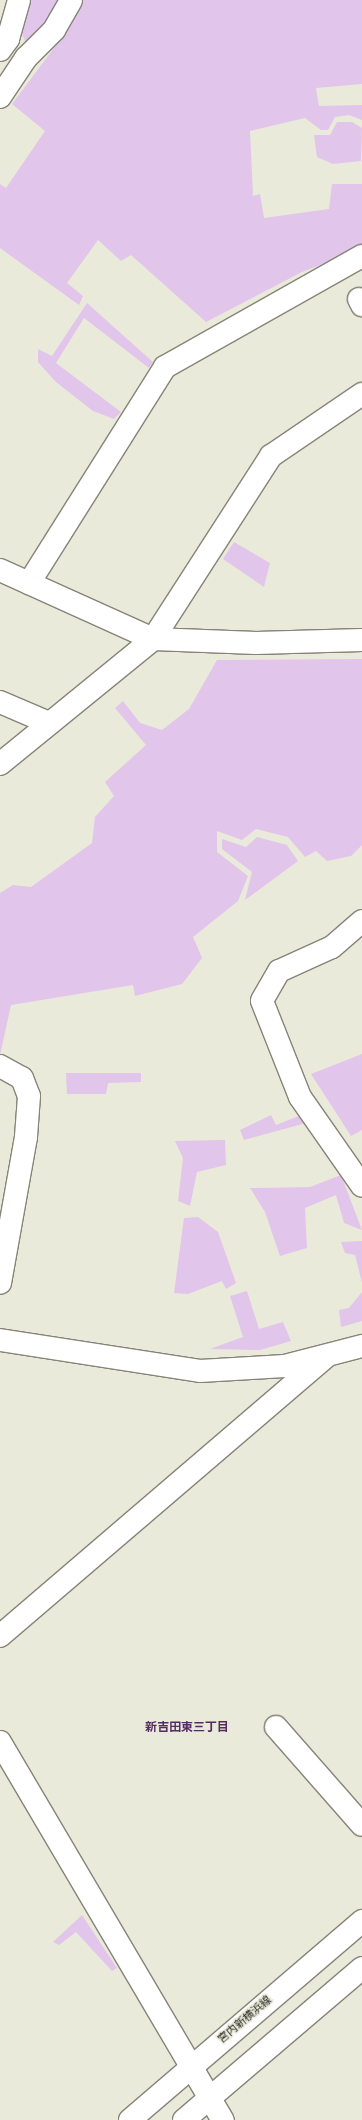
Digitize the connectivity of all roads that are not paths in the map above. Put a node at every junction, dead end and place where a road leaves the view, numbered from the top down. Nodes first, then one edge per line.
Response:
1 (19, 0) edge
2 (71, 0) edge
3 (0, 50) edge
4 (0, 97) edge
5 (362, 256) edge
6 (362, 394) edge
7 (0, 570) edge
8 (29, 584) junction
9 (153, 639) junction
10 (362, 640) edge
11 (0, 702) edge
12 (49, 723) junction
13 (0, 764) edge
14 (362, 921) edge
15 (0, 1066) edge
16 (362, 1186) edge
17 (0, 1283) edge
18 (0, 1340) edge
19 (362, 1346) edge
20 (326, 1357) junction
21 (0, 1636) edge
22 (276, 1727) dead end
23 (0, 1742) edge
24 (362, 1825) edge
25 (362, 1921) edge
26 (362, 1968) edge
27 (190, 2065) junction
28 (210, 2098) junction
29 (130, 2120) edge
30 (184, 2120) edge
31 (223, 2120) edge

1 - 3 street
2 - 4 street
5 - 8 street
6 - 9 street
7 - 8 street
8 - 9 street
9 - 10 street
9 - 12 street
11 - 12 street
12 - 13 street
14 - 16 street
15 - 17 street
18 - 20 street
19 - 20 street
20 - 21 street
22 - 24 street
23 - 27 street
25 - 27 street, 宮内新横浜線
26 - 28 street
27 - 28 street
27 - 29 street, 宮内新横浜線
28 - 30 street
28 - 31 street

